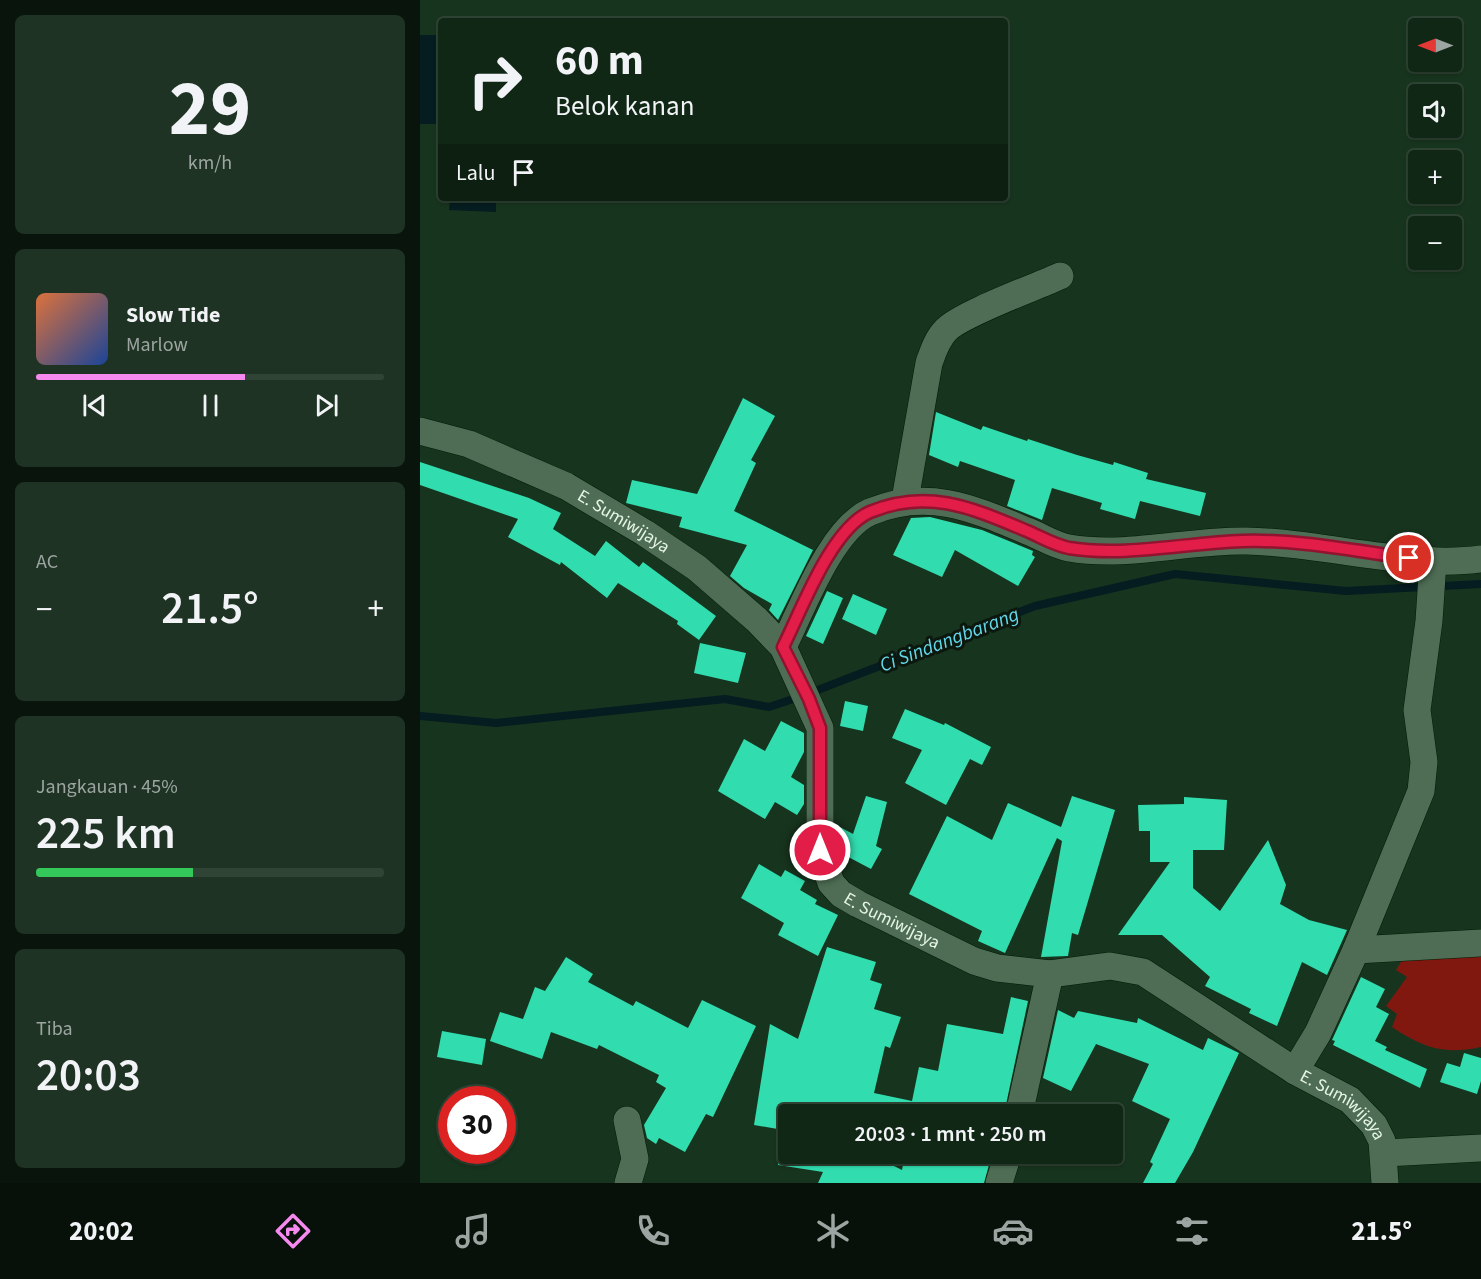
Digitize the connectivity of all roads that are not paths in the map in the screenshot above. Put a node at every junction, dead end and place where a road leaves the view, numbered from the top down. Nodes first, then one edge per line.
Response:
1 (1060, 276) dead end
2 (420, 431) edge
3 (905, 500) junction
4 (1481, 560) edge
5 (1432, 571) junction
6 (786, 654) junction
7 (1481, 943) edge
8 (1356, 950) junction
9 (1050, 974) junction
10 (1307, 1052) junction
11 (1021, 1104) edge
12 (627, 1120) dead end
13 (1481, 1148) edge
14 (1384, 1153) junction
15 (1005, 1164) edge
16 (628, 1183) edge
17 (999, 1183) edge
18 (1384, 1183) edge

1 - 3 street
2 - 6 street, E. Sumiwijaya
3 - 5 street
3 - 6 street
4 - 5 street
5 - 8 street
6 - 9 street, E. Sumiwijaya
7 - 8 street
8 - 10 street
9 - 10 street, E. Sumiwijaya
9 - 11 street
10 - 14 street, E. Sumiwijaya
12 - 16 street
13 - 14 street
14 - 18 street, E. Sumiwijaya
15 - 17 street

